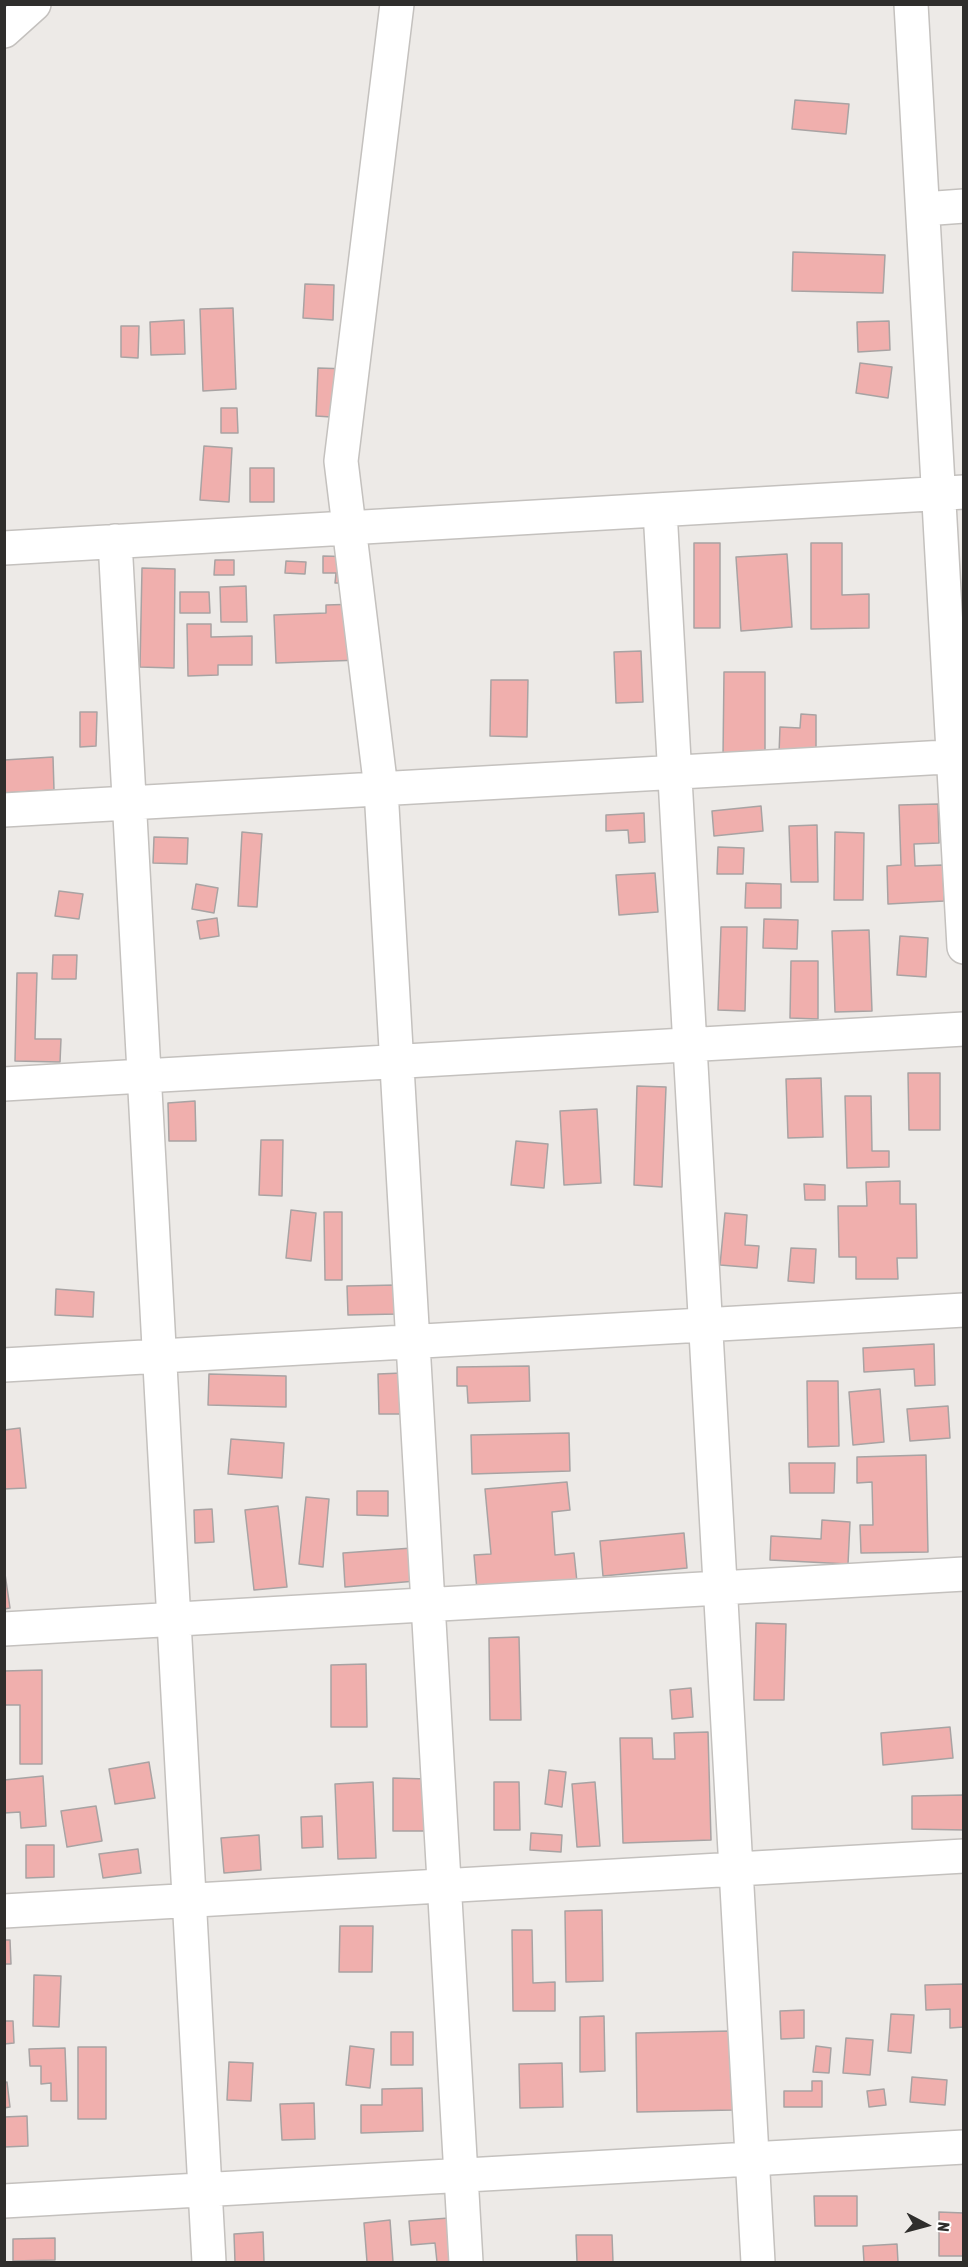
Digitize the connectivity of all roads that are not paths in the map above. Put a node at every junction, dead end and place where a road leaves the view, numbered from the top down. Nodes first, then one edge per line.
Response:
1 (34, 4) edge
2 (397, 4) edge
3 (911, 4) edge
4 (4, 30) edge
5 (963, 206) edge
6 (923, 209) junction
7 (951, 493) edge
8 (660, 510) junction
9 (349, 528) junction
10 (115, 541) junction
11 (4, 548) edge
12 (958, 756) edge
13 (674, 773) junction
14 (381, 789) junction
15 (130, 803) junction
16 (4, 810) edge
17 (963, 947) edge
18 (963, 1029) edge
19 (689, 1045) junction
20 (397, 1062) junction
21 (145, 1076) junction
22 (4, 1083) edge
23 (963, 1310) edge
24 (705, 1325) junction
25 (413, 1342) junction
26 (160, 1356) junction
27 (4, 1365) edge
28 (963, 1574) edge
29 (720, 1588) junction
30 (428, 1605) junction
31 (175, 1619) junction
32 (4, 1629) edge
33 (963, 1857) edge
34 (735, 1870) junction
35 (444, 1886) junction
36 (190, 1901) junction
37 (4, 1911) edge
38 (963, 2147) edge
39 (753, 2158) junction
40 (461, 2176) junction
41 (204, 2188) junction
42 (4, 2201) edge
43 (208, 2262) edge
44 (466, 2262) edge
45 (758, 2262) edge

1 - 4 street
2 - 9 street
3 - 6 street
5 - 6 street
6 - 7 street
7 - 8 street
7 - 12 street
8 - 9 street
8 - 13 street
9 - 10 street
9 - 14 street
10 - 11 street
10 - 15 street
12 - 13 street
12 - 17 street
13 - 14 street
13 - 19 street
14 - 15 street
14 - 20 street
15 - 16 street
15 - 21 street
18 - 19 street
19 - 20 street
19 - 24 street
20 - 21 street
20 - 25 street
21 - 22 street
21 - 26 street
23 - 24 street
24 - 25 street
24 - 29 street
25 - 26 street
25 - 30 street
26 - 27 street
26 - 31 street
28 - 29 street
29 - 30 street
29 - 34 street
30 - 31 street
30 - 35 street
31 - 32 street
31 - 36 street
33 - 34 street
34 - 35 street
34 - 39 street
35 - 36 street
35 - 40 street
36 - 37 street
36 - 41 street
38 - 39 street
39 - 40 street
39 - 45 street
40 - 41 street
40 - 44 street
41 - 42 street
41 - 43 street

